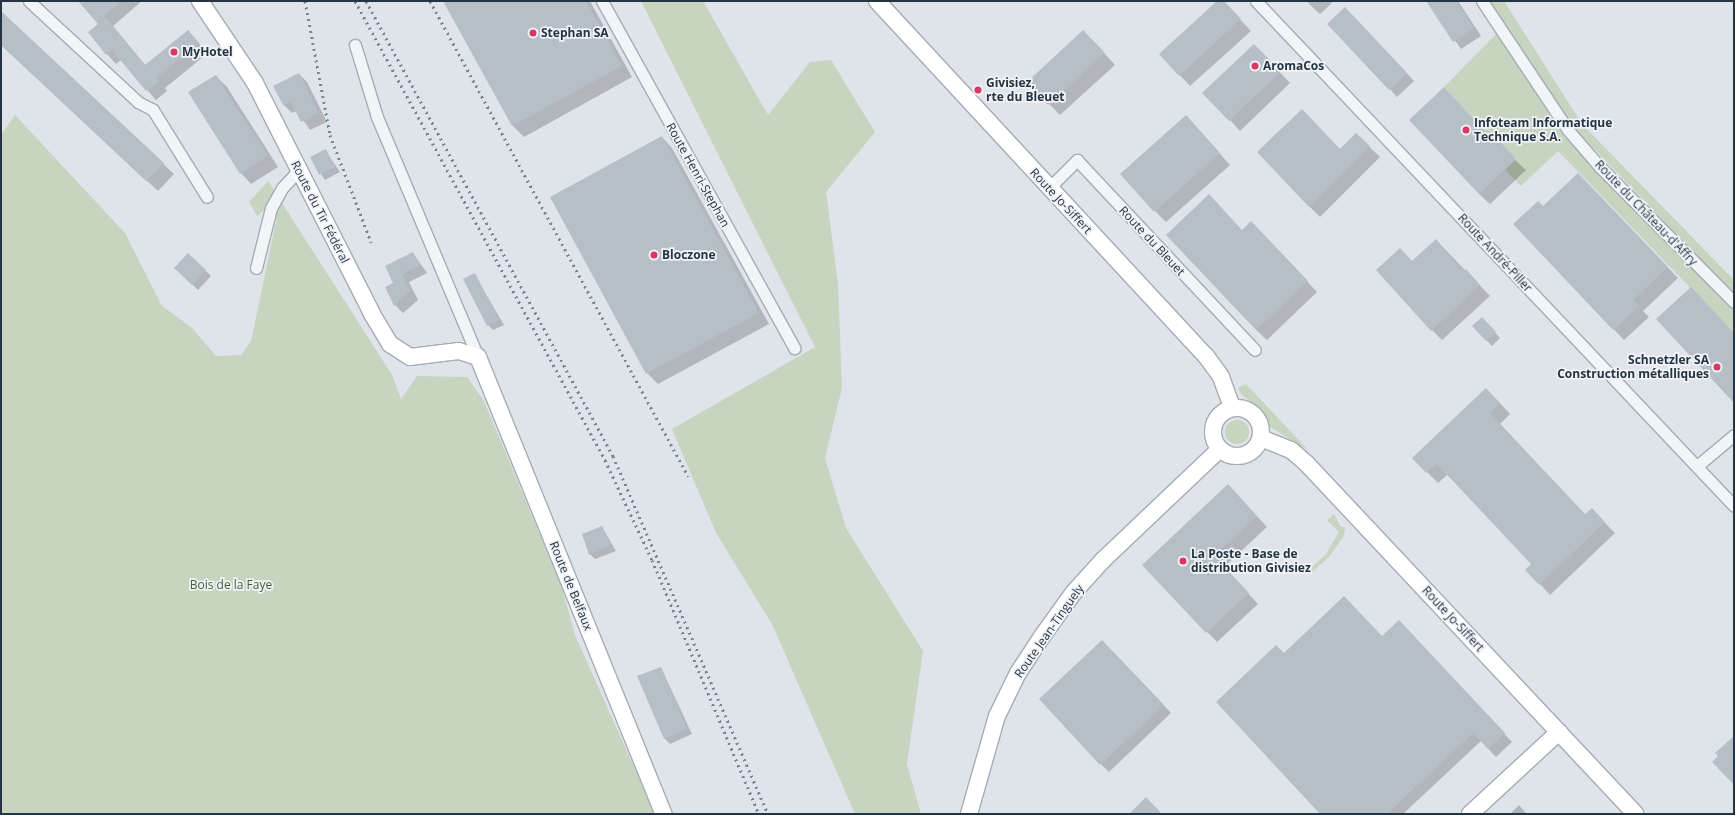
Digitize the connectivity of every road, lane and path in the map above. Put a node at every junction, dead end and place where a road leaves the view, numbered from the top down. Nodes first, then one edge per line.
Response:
1 (29, 1) edge
2 (200, 1) edge
3 (602, 1) edge
4 (877, 1) edge
5 (1256, 1) edge
6 (1482, 1) edge
7 (355, 45) dead end
8 (299, 170) junction
9 (1049, 188) junction
10 (207, 197) dead end
11 (256, 268) dead end
12 (1734, 302) edge
13 (794, 348) dead end
14 (1255, 350) dead end
15 (478, 357) junction
16 (1232, 408) junction
17 (1734, 435) edge
18 (1261, 438) junction
19 (1220, 449) junction
20 (1697, 466) junction
21 (1734, 506) edge
22 (1559, 732) junction
23 (664, 814) edge
24 (969, 814) edge
25 (1470, 814) edge
26 (1636, 814) edge

1 - 10 street
2 - 8 street, Route du Tir Fédéral
3 - 13 street, Route Henri-Stephan
4 - 9 street, Route Jo-Siffert
5 - 20 street, Route André-Piller
6 - 12 street, Route du Château-d'Affry
7 - 15 street
8 - 11 street
8 - 15 street, Route du Tir Fédéral
9 - 14 street, Route du Bleuet
9 - 16 street, Route Jo-Siffert
15 - 23 street, Route de Belfaux
16 - 18 street
16 - 19 street
17 - 20 street
18 - 19 street
18 - 22 street, Route Jo-Siffert
19 - 24 street, Route Jean-Tinguely
20 - 21 street, Route André-Piller
22 - 25 street
22 - 26 street, Route Jo-Siffert

